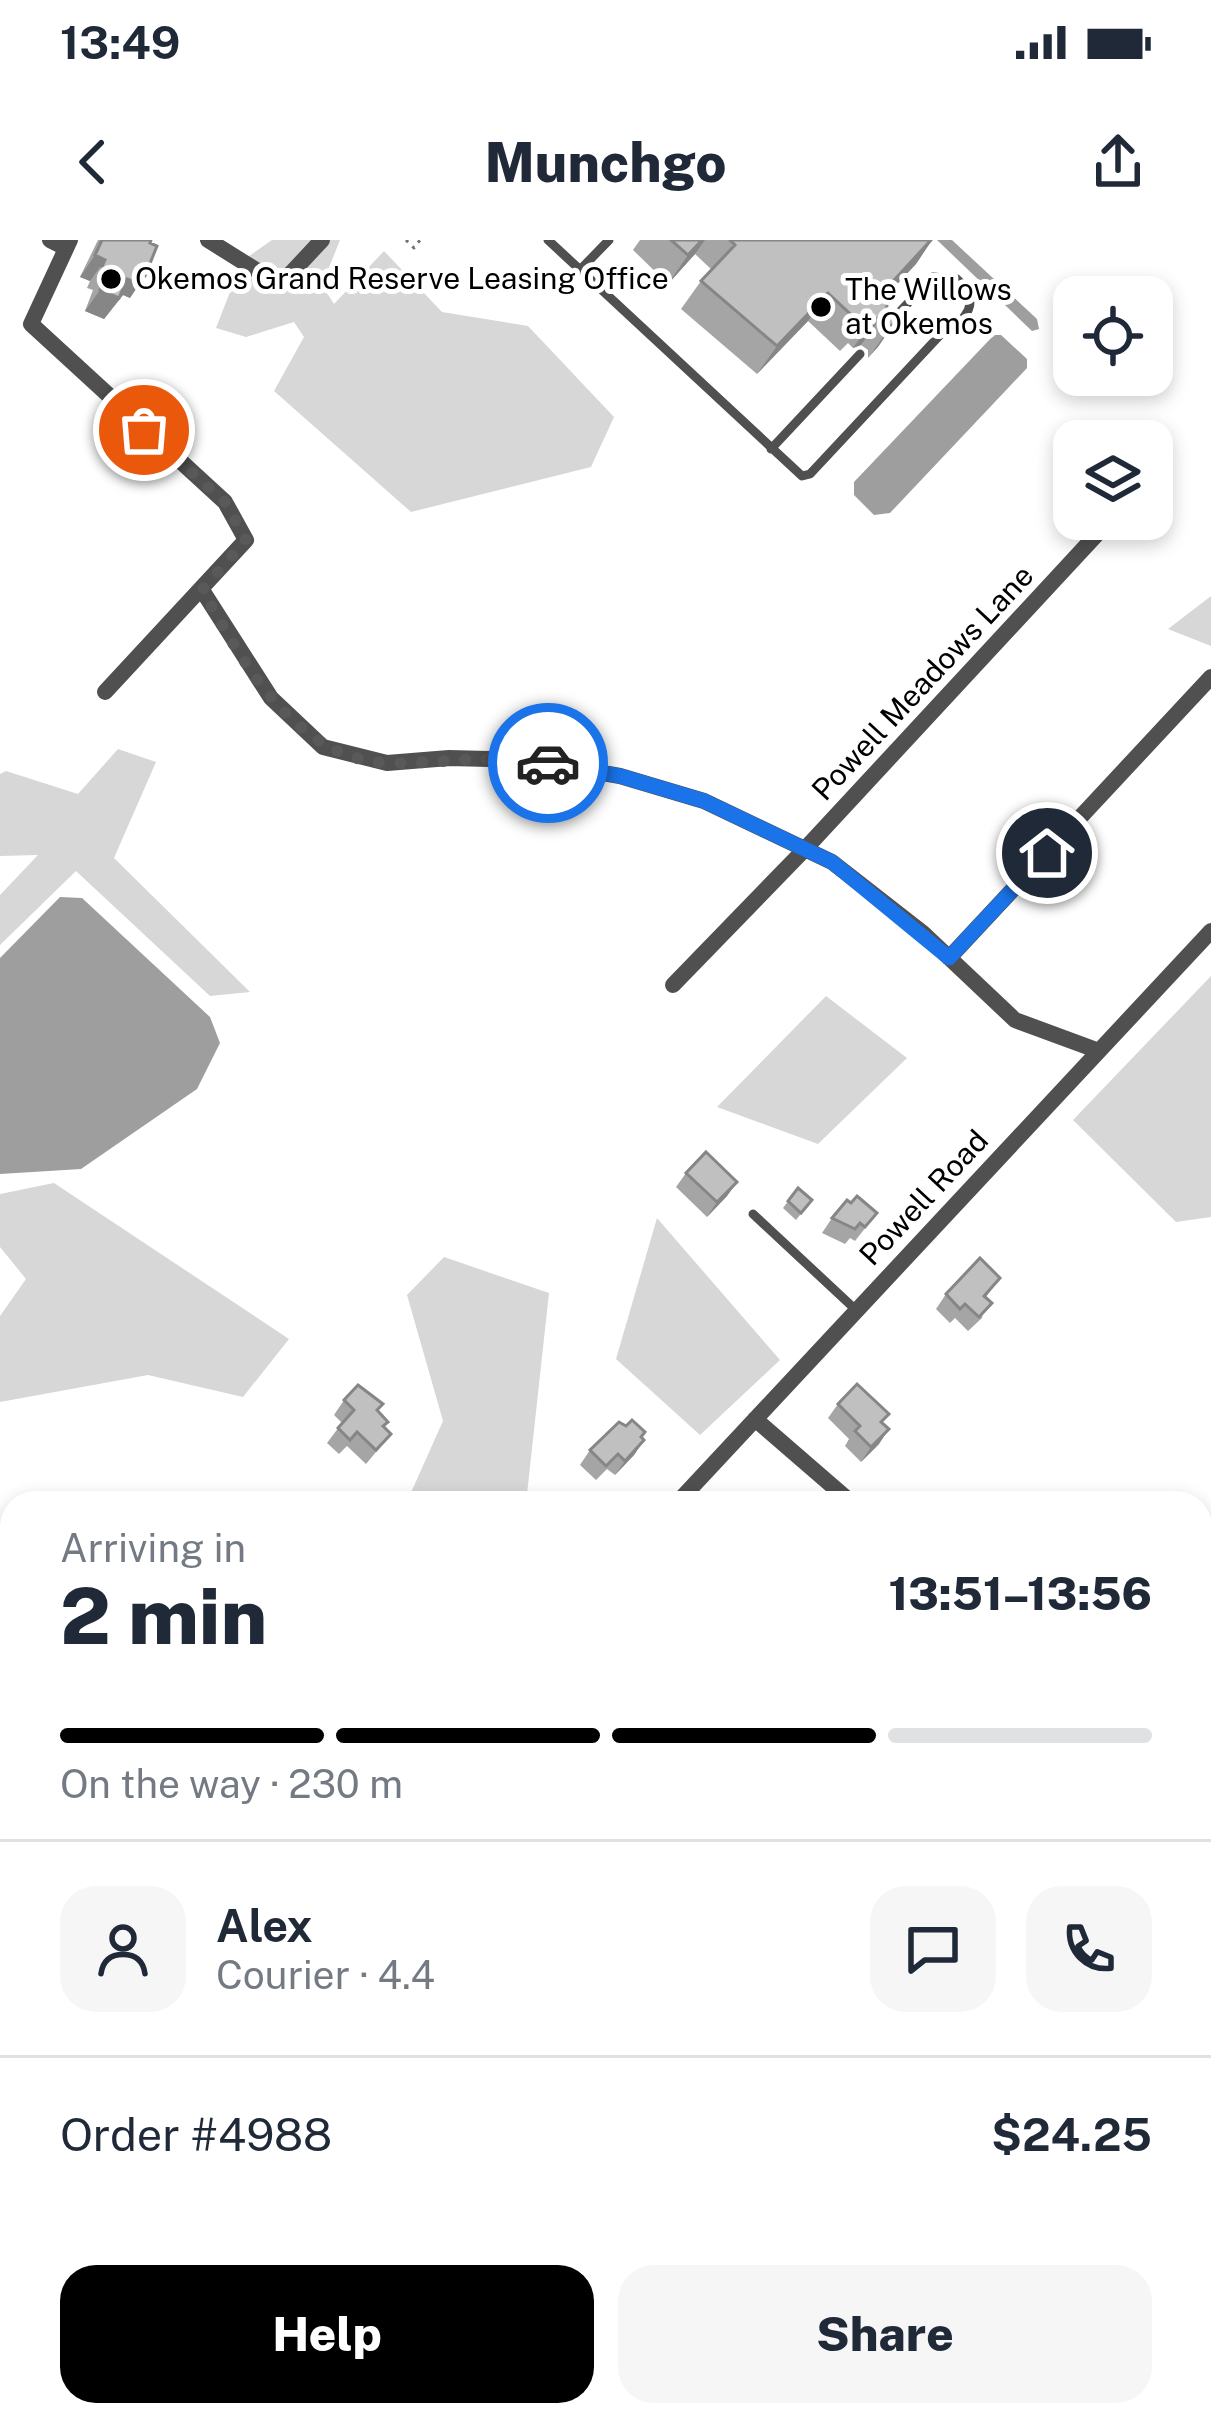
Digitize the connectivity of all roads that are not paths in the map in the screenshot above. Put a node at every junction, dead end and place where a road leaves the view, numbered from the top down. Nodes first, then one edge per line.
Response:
1 (208, 240) edge
2 (322, 240) edge
3 (548, 240) edge
4 (609, 240) edge
5 (62, 243) edge
6 (579, 272) junction
7 (874, 339) edge
8 (860, 354) dead end
9 (771, 449) junction
10 (1093, 540) edge
11 (202, 590) junction
12 (1211, 677) edge
13 (105, 692) dead end
14 (806, 849) junction
15 (1211, 931) edge
16 (949, 958) junction
17 (673, 986) dead end
18 (1099, 1051) junction
19 (753, 1214) dead end
20 (856, 1310) junction
21 (755, 1419) junction
22 (688, 1491) edge
23 (838, 1491) edge

1 - 2 street
3 - 6 lane
4 - 6 lane
5 - 11 street
6 - 9 lane
7 - 9 lane
8 - 9 lane
10 - 14 street, Powell Meadows Lane
11 - 13 street
11 - 14 street
12 - 16 street
14 - 16 street
14 - 17 street, Powell Meadows Lane
15 - 18 street, Powell Road
16 - 18 street
18 - 20 street, Powell Road
19 - 20 lane
20 - 21 street, Powell Road
21 - 22 street, Powell Road
21 - 23 street

